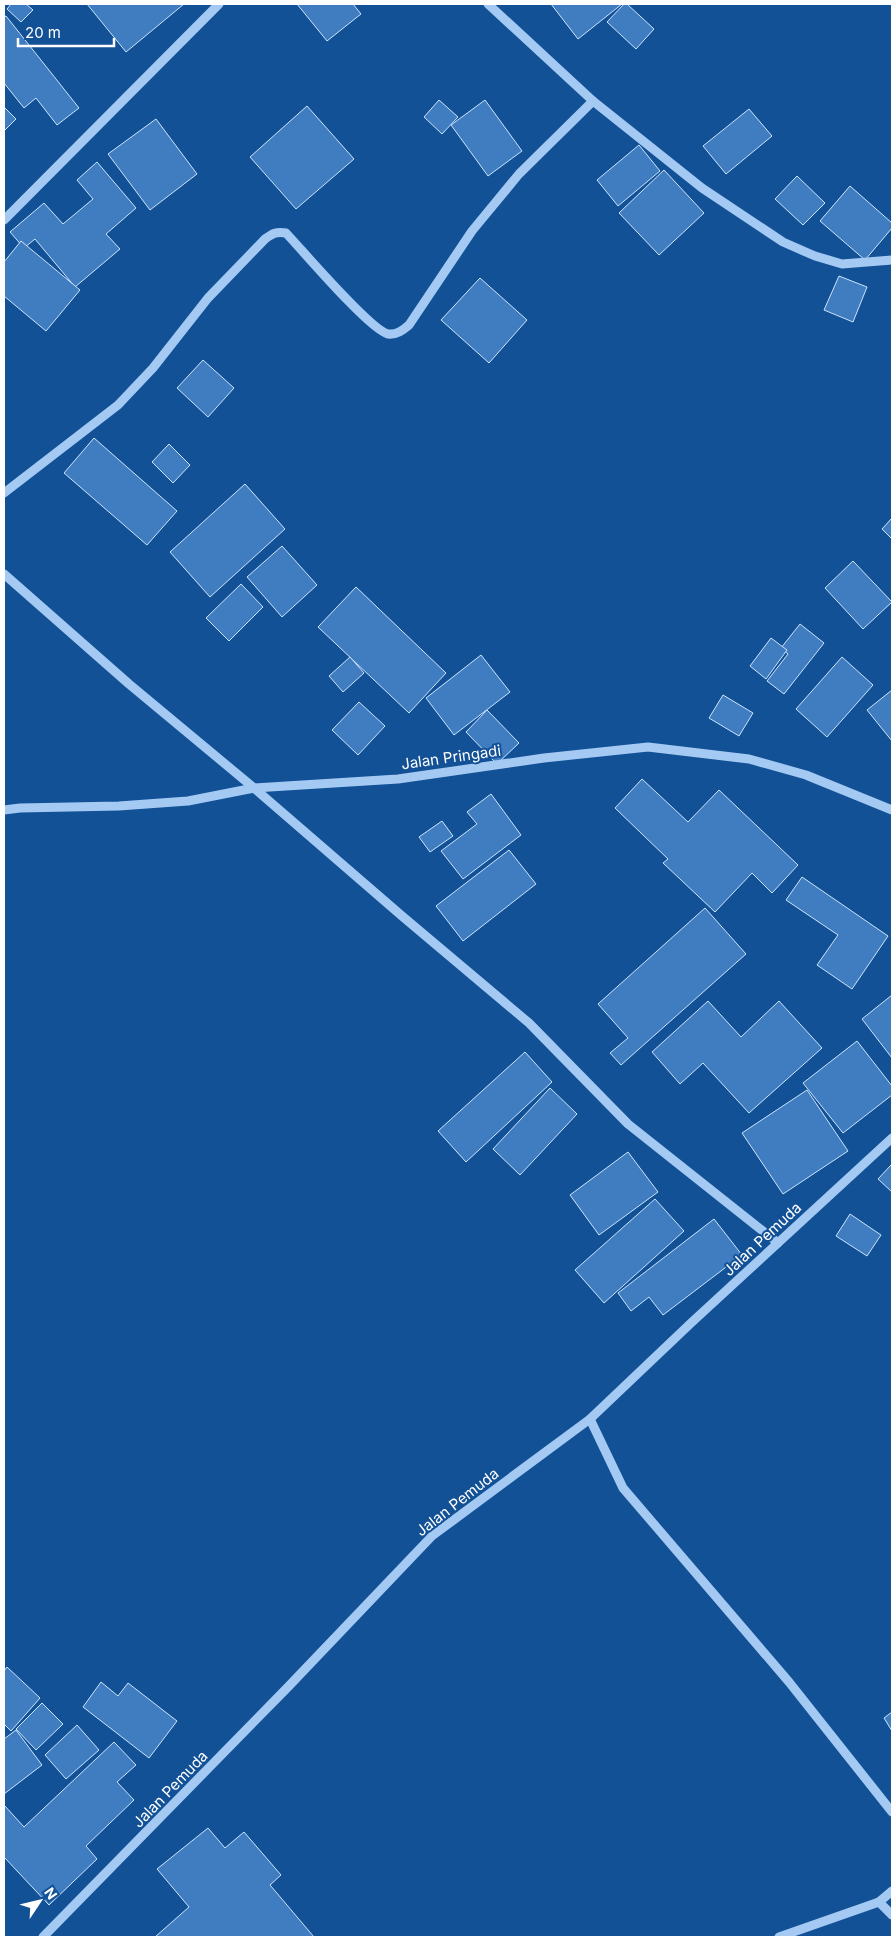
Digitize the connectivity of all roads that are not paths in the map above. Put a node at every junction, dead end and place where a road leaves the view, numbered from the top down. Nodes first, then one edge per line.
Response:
1 (219, 4) edge
2 (488, 4) edge
3 (593, 100) junction
4 (4, 220) edge
5 (892, 260) edge
6 (4, 493) edge
7 (4, 574) edge
8 (254, 788) junction
9 (4, 810) edge
10 (892, 810) edge
11 (892, 1138) edge
12 (778, 1243) junction
13 (590, 1419) junction
14 (892, 1812) edge
15 (892, 1891) edge
16 (879, 1902) junction
17 (892, 1915) edge
18 (43, 1937) edge
19 (779, 1937) edge

1 - 4 street
2 - 3 street
3 - 5 street
3 - 6 street
7 - 8 street
8 - 9 street, Jalan Pringadi
8 - 10 street, Jalan Pringadi
8 - 12 street
11 - 12 street, Jalan Pemuda
12 - 13 street, Jalan Pemuda
13 - 14 street
13 - 18 street, Jalan Pemuda
15 - 16 street
16 - 17 street
16 - 19 street

